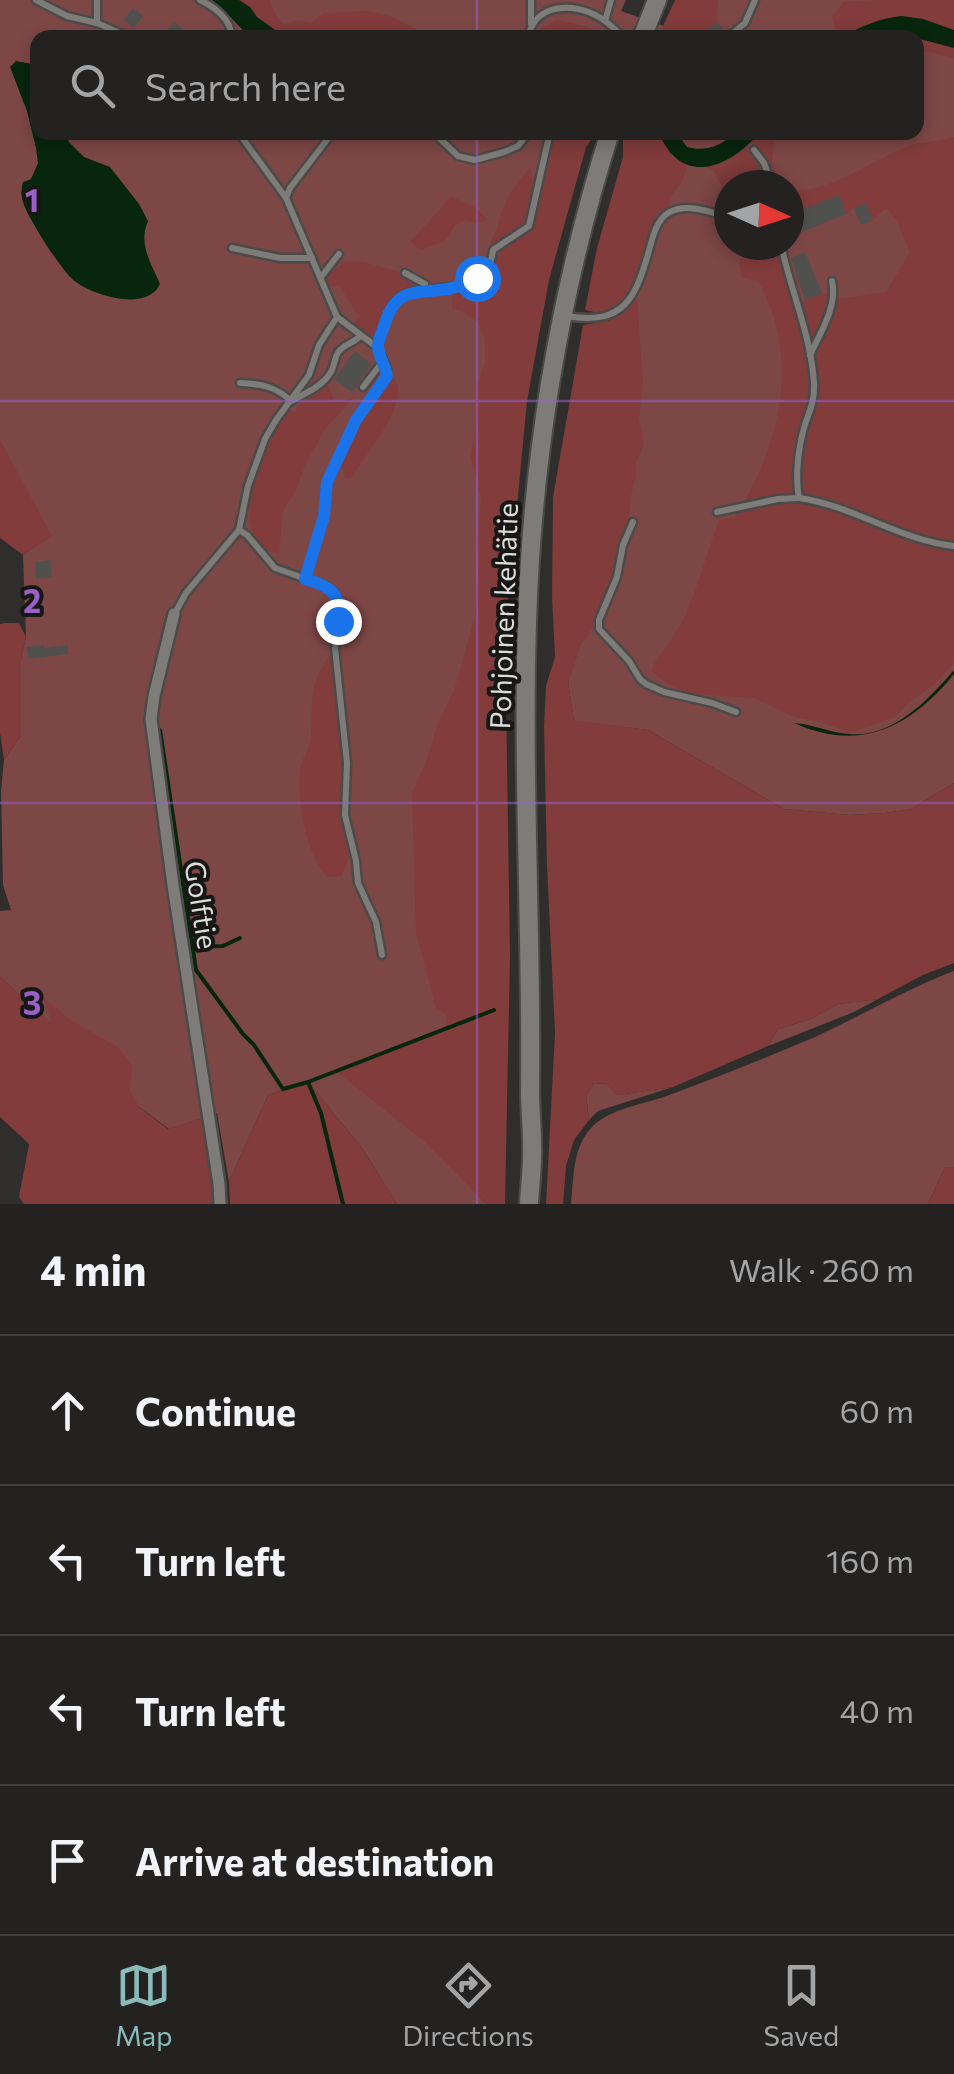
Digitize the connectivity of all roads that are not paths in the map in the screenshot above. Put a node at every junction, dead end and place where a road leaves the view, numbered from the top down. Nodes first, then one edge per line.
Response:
1 (36, 0) edge
2 (96, 0) edge
3 (200, 0) edge
4 (531, 0) edge
5 (656, 0) edge
6 (755, 0) edge
7 (610, 2) edge
8 (605, 21) junction
9 (98, 24) junction
10 (531, 26) junction
11 (112, 30) edge
12 (232, 30) edge
13 (530, 30) edge
14 (615, 30) edge
15 (645, 30) edge
16 (737, 30) edge
17 (244, 140) edge
18 (325, 140) edge
19 (441, 140) edge
20 (523, 140) edge
21 (548, 140) edge
22 (608, 140) edge
23 (754, 150) dead end
24 (767, 170) edge
25 (286, 198) junction
26 (714, 213) edge
27 (232, 248) dead end
28 (339, 254) dead end
29 (312, 258) junction
30 (785, 260) edge
31 (405, 272) dead end
32 (321, 276) junction
33 (832, 281) dead end
34 (425, 284) junction
35 (563, 315) junction
36 (338, 317) junction
37 (360, 336) junction
38 (378, 348) junction
39 (810, 357) junction
40 (383, 361) junction
41 (240, 382) dead end
42 (363, 387) dead end
43 (290, 401) junction
44 (799, 498) junction
45 (717, 512) dead end
46 (634, 522) dead end
47 (239, 530) junction
48 (954, 546) edge
49 (305, 579) junction
50 (174, 614) joint
51 (736, 712) dead end
52 (382, 955) dead end
53 (530, 1110) junction
54 (220, 1204) edge
55 (520, 1204) edge
56 (529, 1204) edge

1 - 9 lane
2 - 9 lane
3 - 12 lane
4 - 10 lane
5 - 15 main road
6 - 16 lane
7 - 8 lane
8 - 10 lane
8 - 14 lane
9 - 11 lane
10 - 13 lane
17 - 25 lane
18 - 25 lane
19 - 20 lane
21 - 34 lane
22 - 35 main road, Pohjoinen kehätie
23 - 24 lane
25 - 29 lane
26 - 35 lane
27 - 29 lane
28 - 32 lane
29 - 32 lane
30 - 39 lane
31 - 34 lane
32 - 36 lane
33 - 39 lane
34 - 38 lane
35 - 53 main road, Pohjoinen kehätie
36 - 37 lane
36 - 43 lane
37 - 38 lane
37 - 43 lane
38 - 40 lane
39 - 44 lane
40 - 42 lane
40 - 49 lane
41 - 43 lane
43 - 47 lane
44 - 45 lane
44 - 48 lane
46 - 51 lane
47 - 49 lane
47 - 50 lane
49 - 52 lane
50 - 54 street, Golftie
53 - 55 main road, Pohjoinen kehätie
53 - 56 main road, Pohjoinen kehätie

